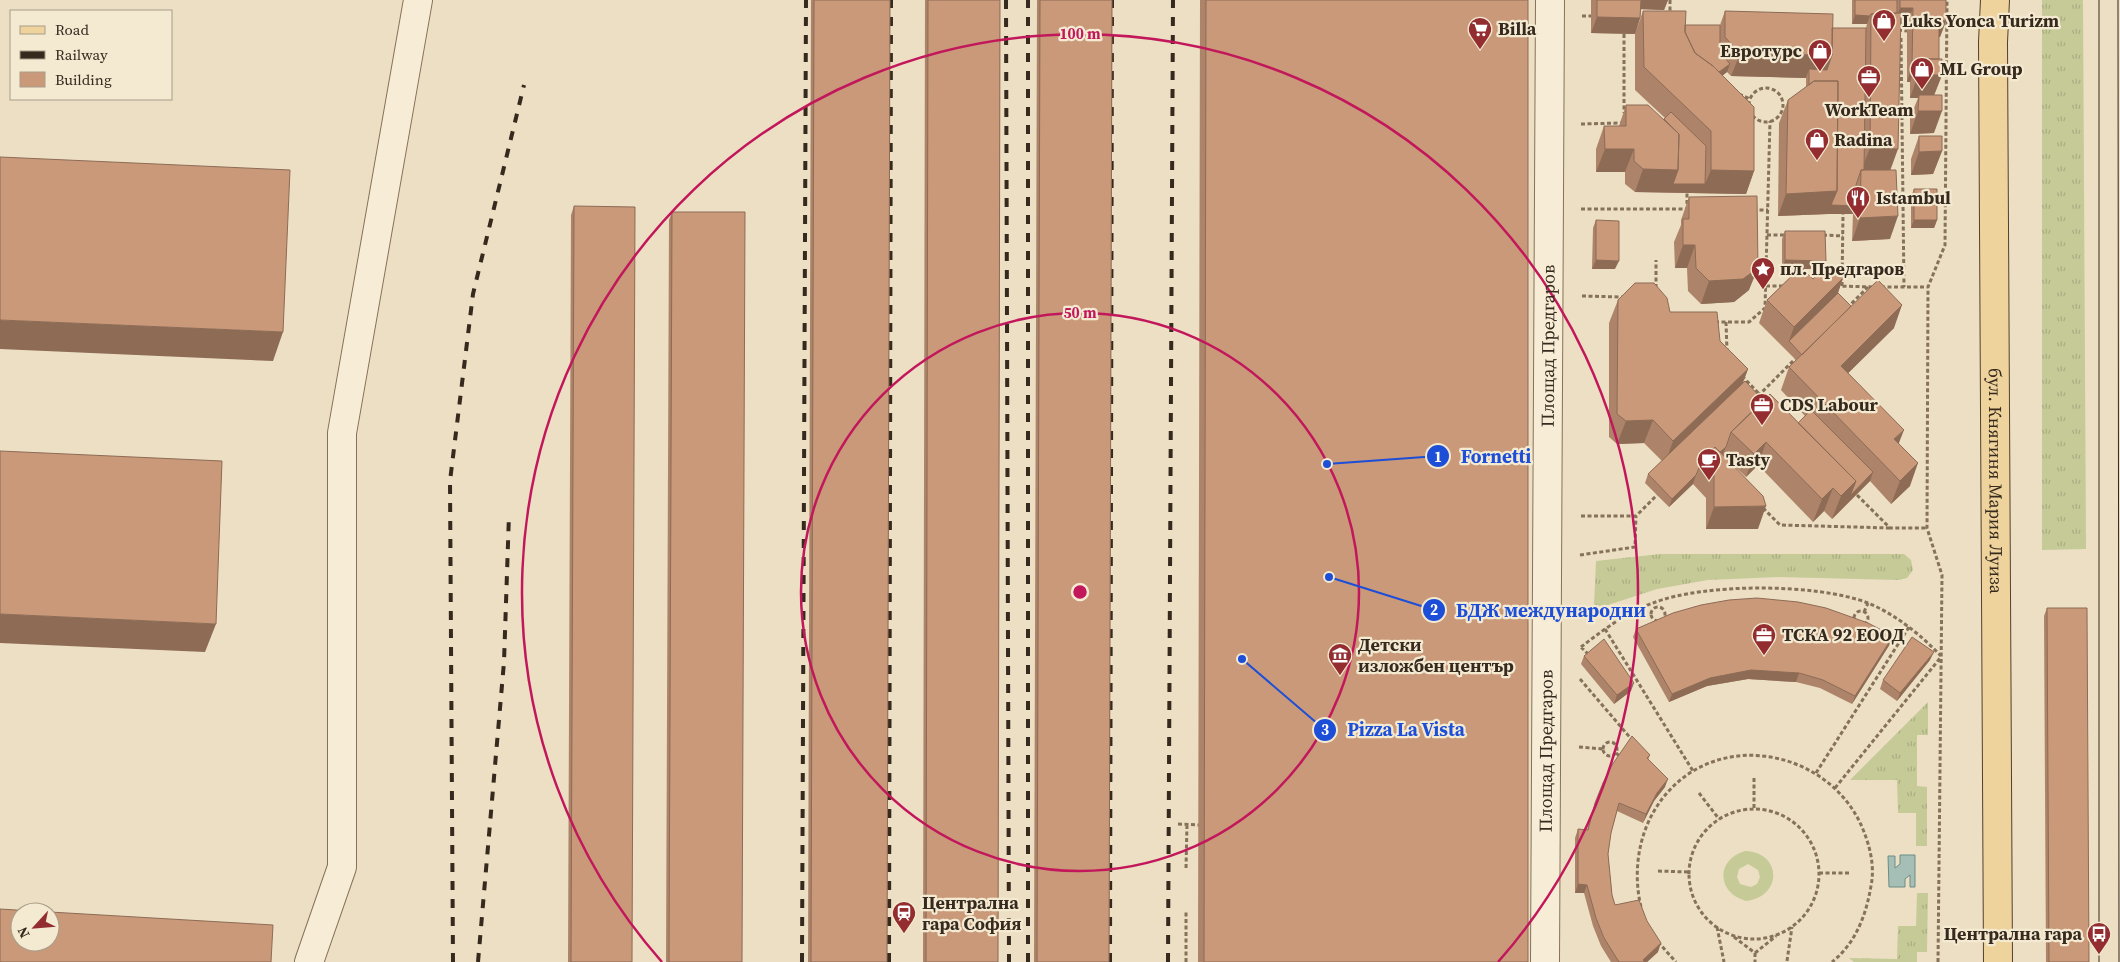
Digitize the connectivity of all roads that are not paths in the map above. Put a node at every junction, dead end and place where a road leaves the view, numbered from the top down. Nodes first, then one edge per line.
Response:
1 (418, 0) edge
2 (1550, 0) edge
3 (1995, 0) edge
4 (309, 962) edge
5 (1545, 962) edge
6 (1998, 962) edge

1 - 4 lane
2 - 5 lane, Площад Предгаров
3 - 6 main road, бул. Княгиня Мария Луиза

